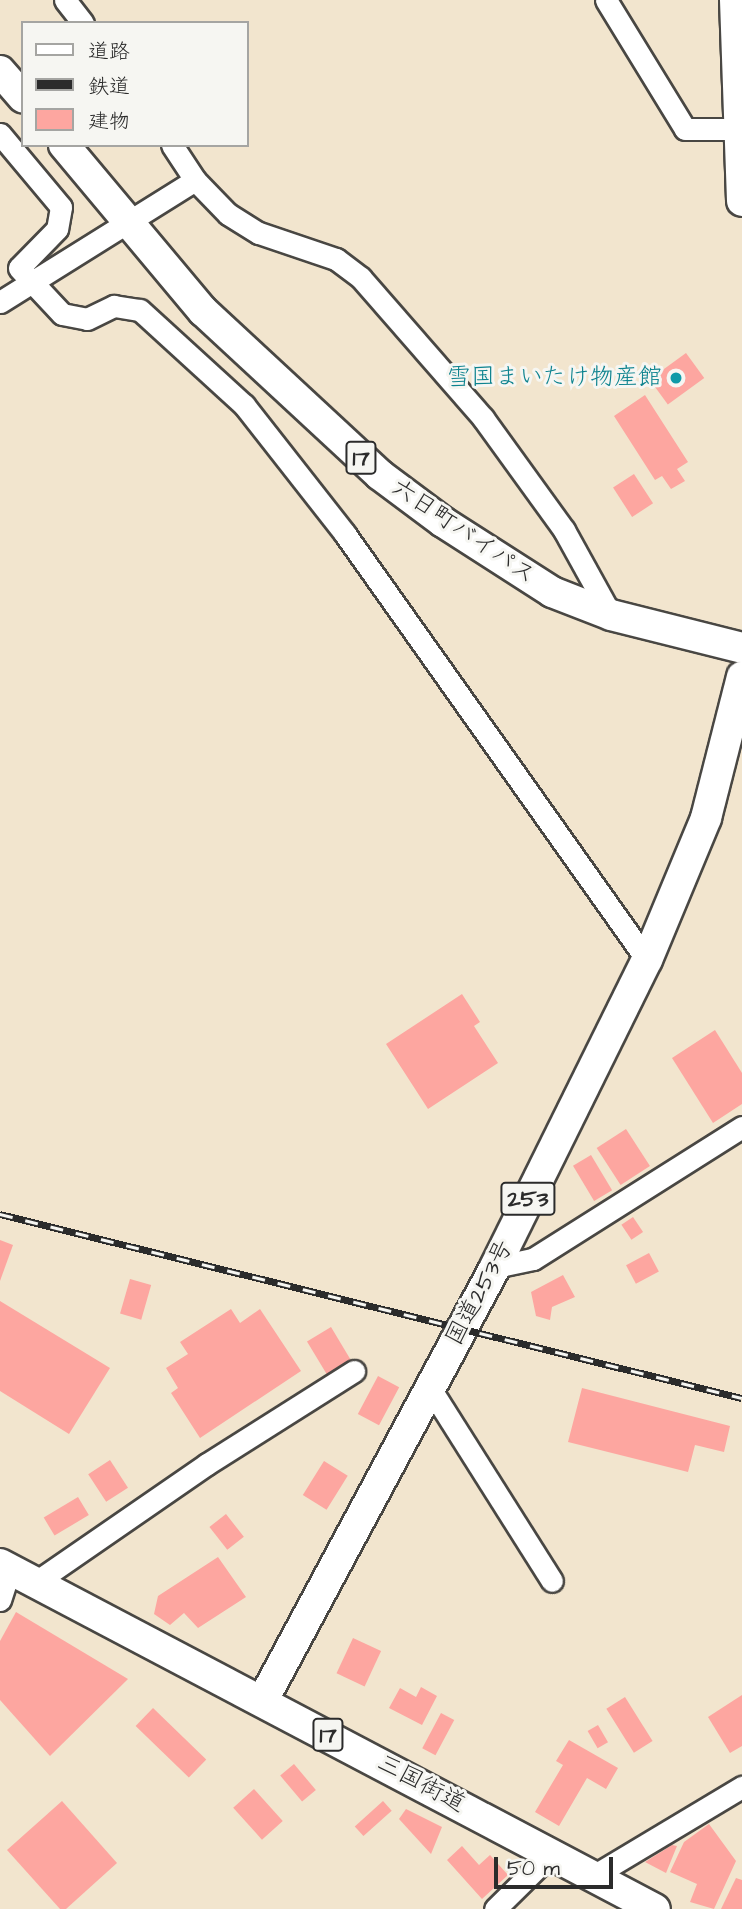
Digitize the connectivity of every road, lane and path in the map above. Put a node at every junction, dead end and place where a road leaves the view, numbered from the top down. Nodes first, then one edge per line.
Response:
1 (65, 0) edge
2 (606, 0) edge
3 (735, 0) edge
4 (81, 21) edge
5 (740, 32) edge
6 (0, 71) edge
7 (21, 95) edge
8 (738, 129) junction
9 (0, 134) edge
10 (66, 147) edge
11 (173, 147) edge
12 (195, 180) junction
13 (742, 201) edge
14 (130, 220) junction
15 (34, 283) junction
16 (0, 302) edge
17 (611, 615) junction
18 (742, 648) edge
19 (742, 677) edge
20 (647, 960) junction
21 (742, 1127) edge
22 (495, 1267) junction
23 (354, 1371) dead end
24 (430, 1388) junction
25 (16, 1572) edge
26 (552, 1581) dead end
27 (0, 1600) edge
28 (263, 1700) junction
29 (742, 1787) edge
30 (551, 1854) junction
31 (593, 1876) junction
32 (495, 1909) edge
33 (655, 1909) edge

1 - 4 street
2 - 8 street
3 - 5 highway
5 - 8 highway
6 - 7 highway
8 - 13 highway
9 - 15 street
10 - 14 highway, 六日町バイパス / 17
11 - 12 street
12 - 14 street
12 - 17 street
14 - 15 street
14 - 17 highway, 六日町バイパス / 17
15 - 16 street
15 - 20 street
17 - 18 highway, 六日町バイパス / 17
19 - 20 highway, 国道253号 / 253
20 - 22 highway, 国道253号 / 253
21 - 22 street
22 - 24 highway, 国道253号 / 253
23 - 25 street
24 - 26 street
24 - 28 highway, 国道253号 / 253
25 - 27 street
25 - 28 highway, 三国街道 / 17
28 - 30 highway, 三国街道 / 17
29 - 31 street
30 - 31 highway, 三国街道 / 17
30 - 32 street
31 - 33 highway, 三国街道 / 17

